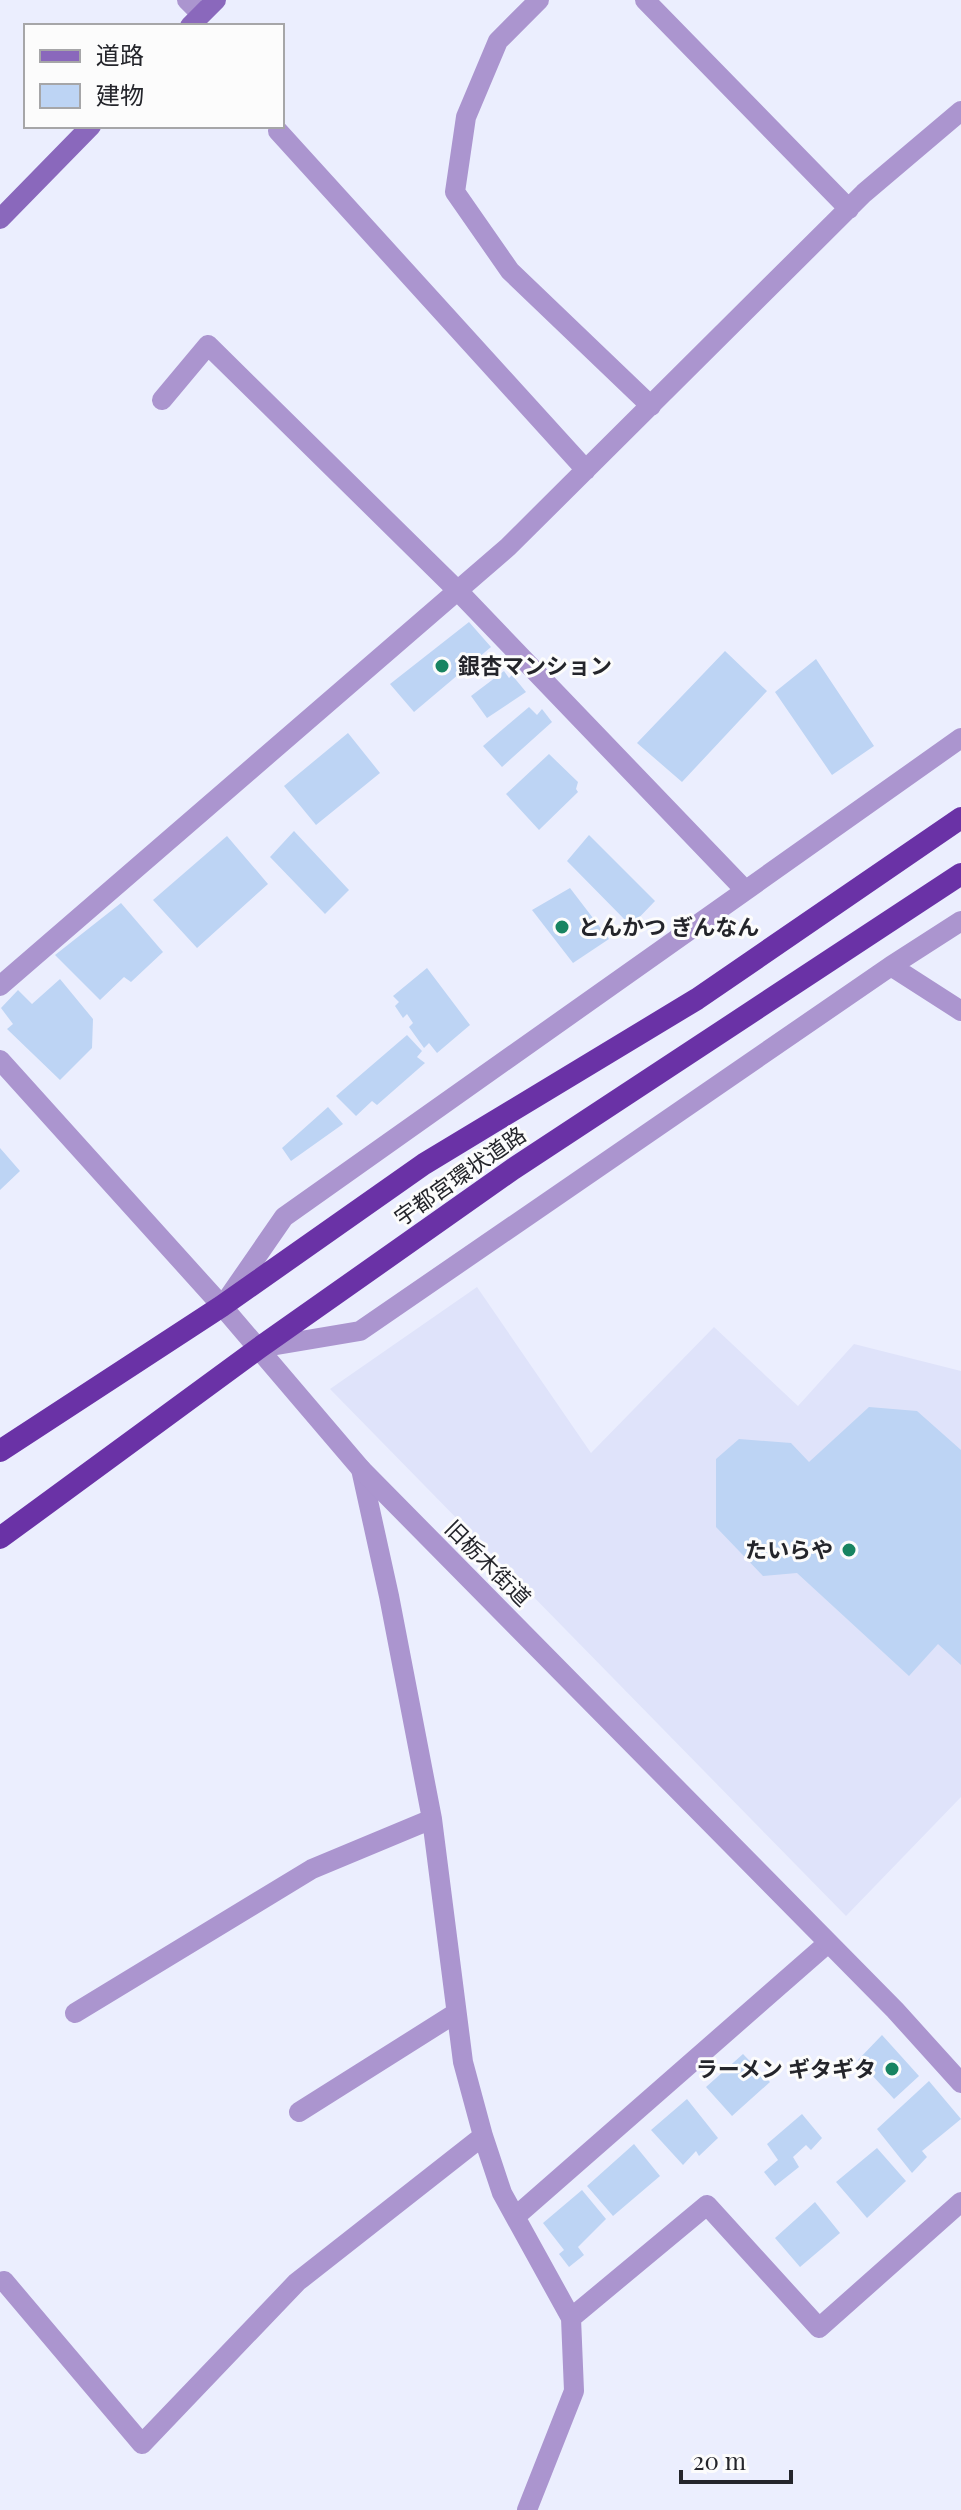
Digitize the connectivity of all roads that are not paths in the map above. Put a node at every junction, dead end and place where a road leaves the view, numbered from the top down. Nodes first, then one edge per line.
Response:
1 (539, 0) edge
2 (645, 0) edge
3 (961, 111) edge
4 (89, 128) edge
5 (278, 131) dead end
6 (849, 209) junction
7 (0, 219) edge
8 (162, 400) dead end
9 (651, 406) junction
10 (586, 470) junction
11 (458, 591) junction
12 (961, 738) edge
13 (961, 818) edge
14 (961, 874) edge
15 (745, 890) junction
16 (961, 921) edge
17 (891, 966) junction
18 (0, 986) edge
19 (961, 1011) edge
20 (0, 1060) edge
21 (222, 1306) junction
22 (259, 1348) junction
23 (0, 1451) edge
24 (361, 1469) junction
25 (0, 1538) edge
26 (432, 1819) junction
27 (828, 1943) junction
28 (75, 2013) dead end
29 (456, 2013) junction
30 (961, 2083) edge
31 (299, 2112) dead end
32 (483, 2136) junction
33 (961, 2202) edge
34 (515, 2217) junction
35 (4, 2281) dead end
36 (571, 2318) junction
37 (527, 2510) edge

1 - 9 street
2 - 6 street
3 - 6 street
4 - 7 main road
5 - 10 street
6 - 9 street
8 - 11 street
9 - 10 street
10 - 11 street
11 - 15 street
11 - 18 street
12 - 15 street
13 - 21 highway, 宇都宮環状道路
14 - 22 highway, 宇都宮環状道路
15 - 21 street
16 - 17 street
17 - 19 street
17 - 22 street
20 - 21 street, 旧栃木街道
21 - 22 street, 旧栃木街道
21 - 23 highway, 宇都宮環状道路
22 - 24 street, 旧栃木街道
22 - 25 highway, 宇都宮環状道路
24 - 26 street
24 - 27 street, 旧栃木街道
26 - 28 street
26 - 29 street
27 - 30 street, 旧栃木街道
27 - 34 street
29 - 31 street
29 - 32 street
32 - 34 street
32 - 35 street
33 - 36 street
34 - 36 street
36 - 37 street

